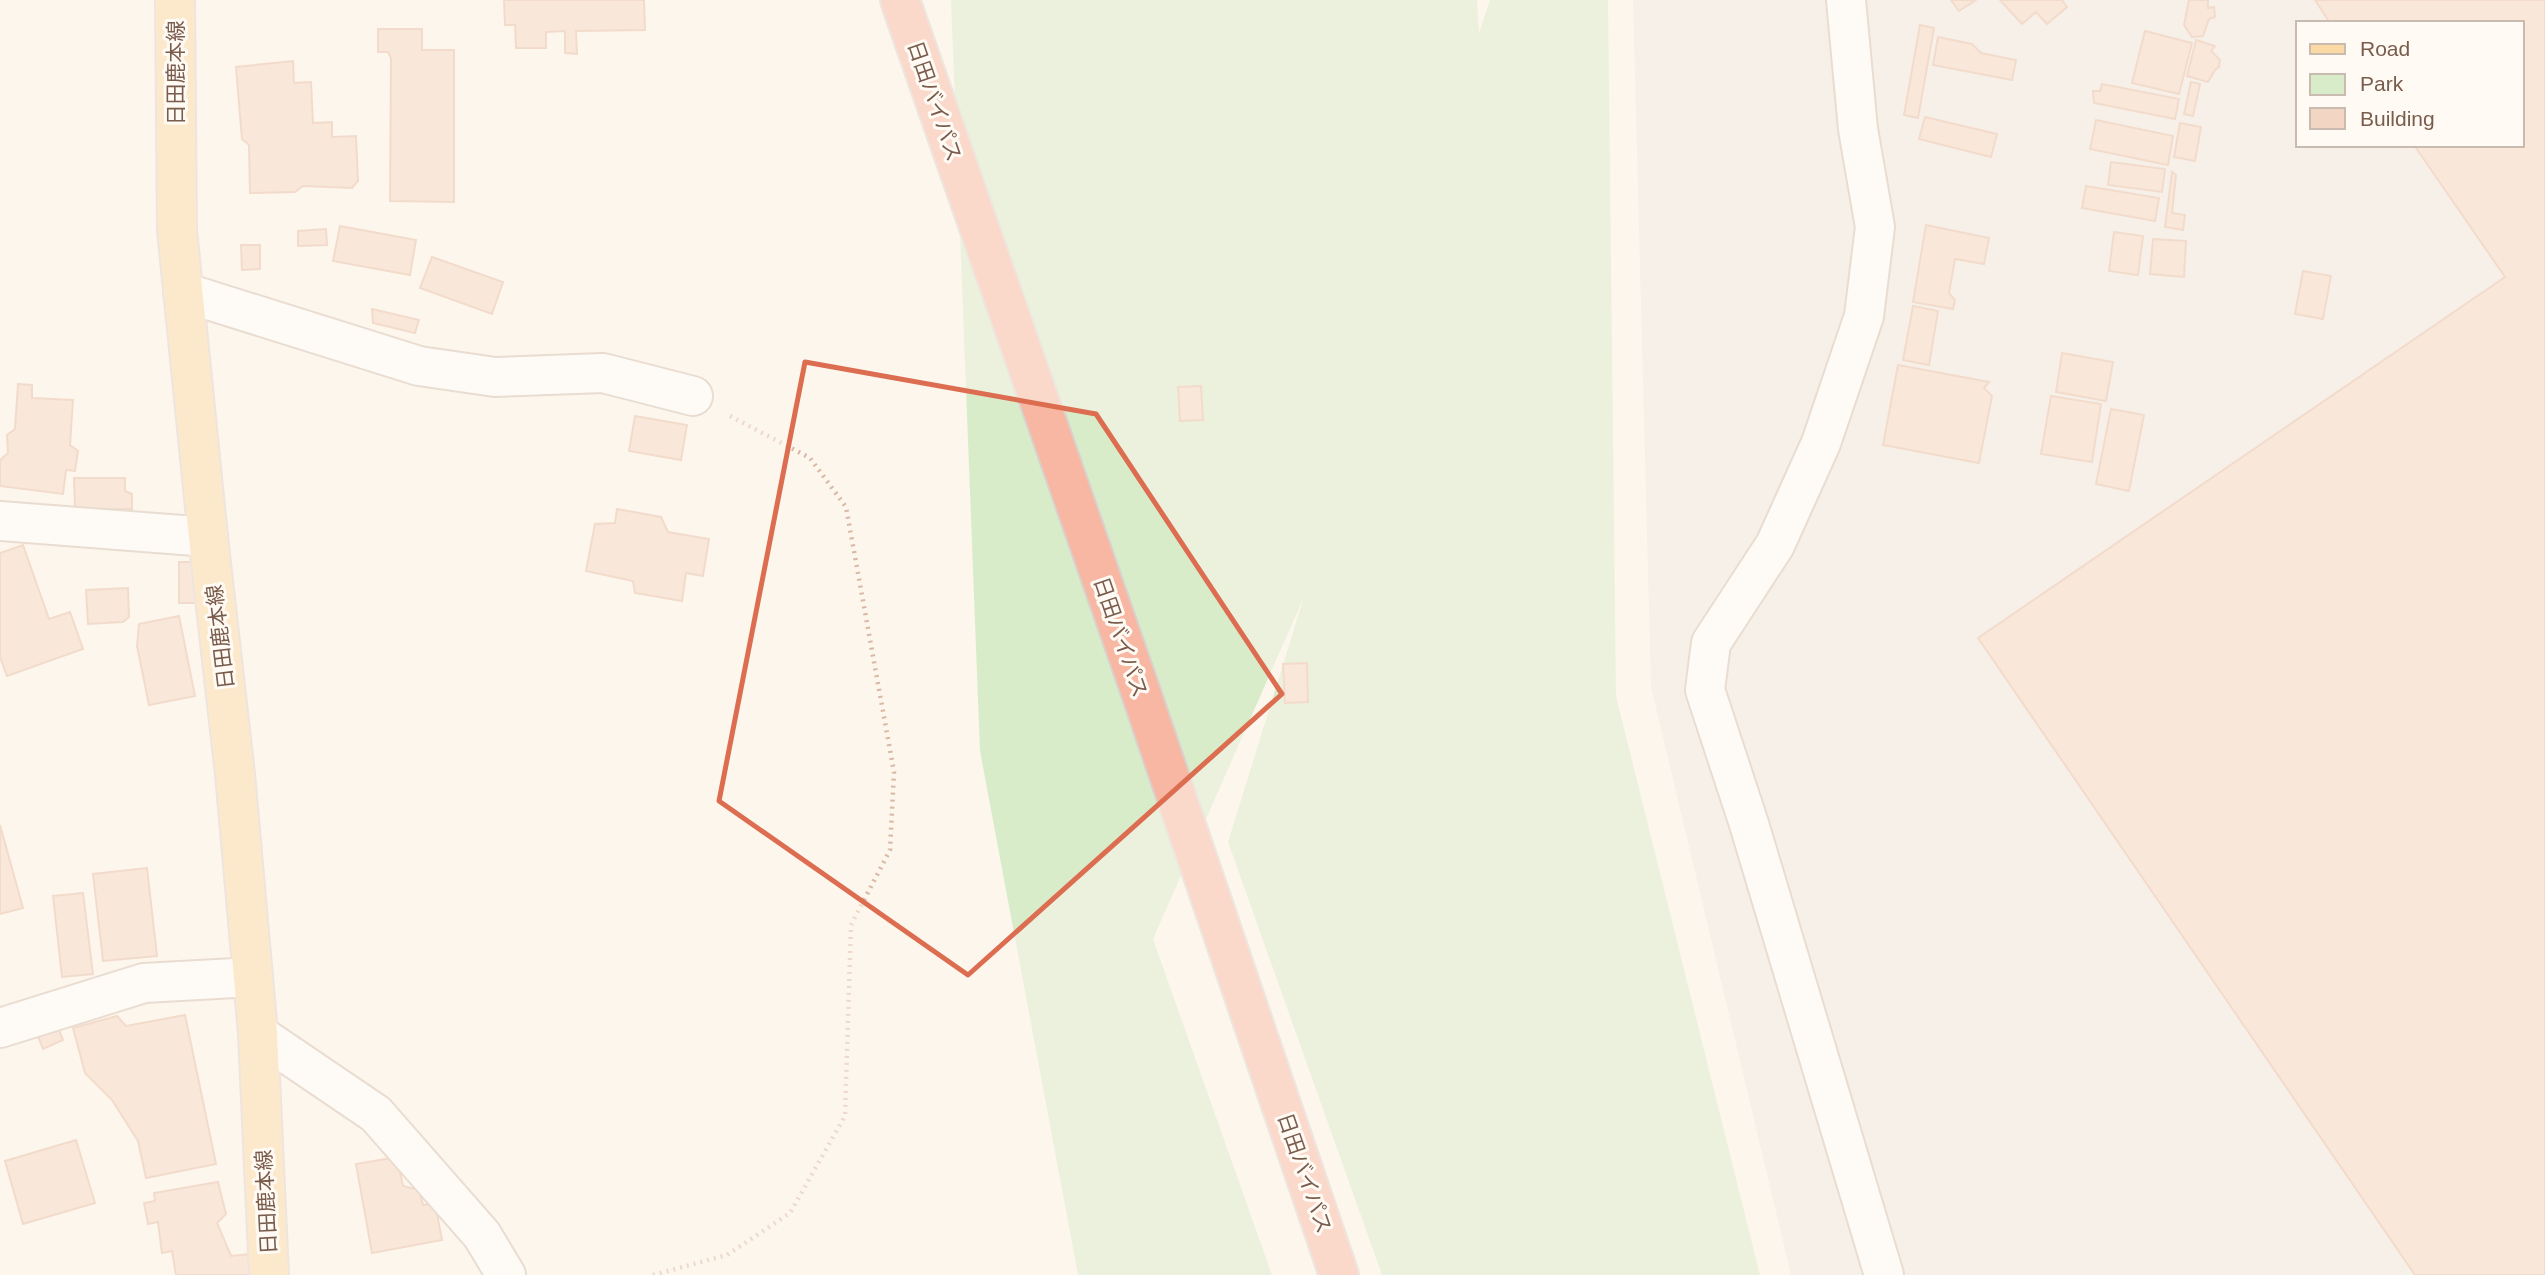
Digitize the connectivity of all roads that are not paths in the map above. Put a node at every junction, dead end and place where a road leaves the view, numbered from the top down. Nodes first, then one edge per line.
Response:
1 (175, 0) edge
2 (900, 0) edge
3 (1846, 0) edge
4 (183, 292) junction
5 (693, 397) road end
6 (0, 521) edge
7 (208, 537) junction
8 (253, 977) junction
9 (0, 1028) edge
10 (258, 1034) junction
11 (269, 1275) edge
12 (506, 1275) edge
13 (1339, 1275) edge
14 (1884, 1275) edge

1 - 4 main road, 日田鹿本線
2 - 13 highway, 日田バイパス
3 - 14 street
4 - 5 street
4 - 7 main road, 日田鹿本線
6 - 7 street
7 - 8 main road, 日田鹿本線
8 - 9 street
8 - 10 main road, 日田鹿本線
10 - 11 main road, 日田鹿本線
10 - 12 street

